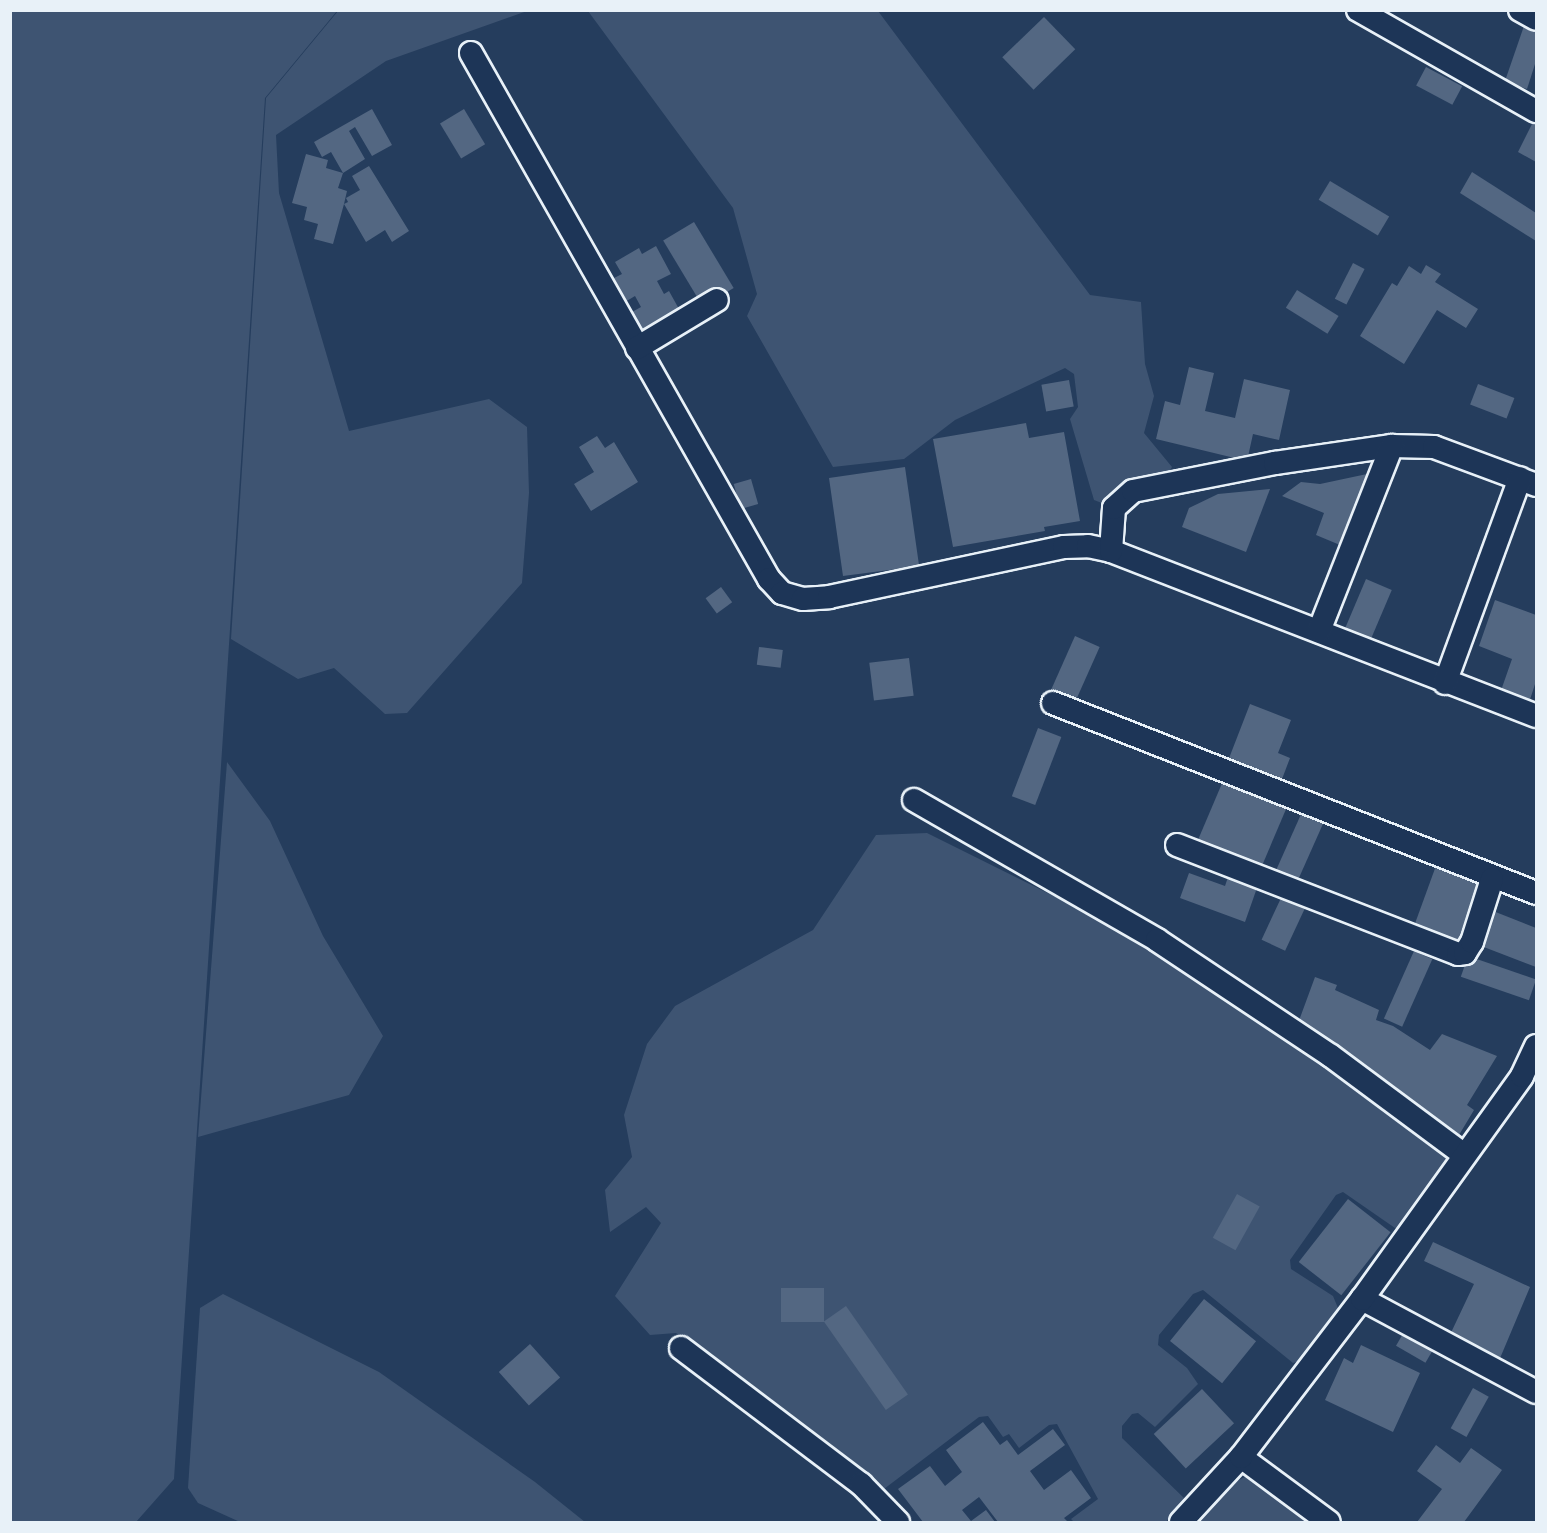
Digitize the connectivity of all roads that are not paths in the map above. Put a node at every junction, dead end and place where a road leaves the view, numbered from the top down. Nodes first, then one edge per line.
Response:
1 (1358, 10) edge
2 (1520, 10) edge
3 (1536, 19) edge
4 (471, 54) dead end
5 (1536, 111) edge
6 (717, 300) dead end
7 (637, 348) junction
8 (1392, 446) junction
9 (1528, 482) edge
10 (1111, 551) junction
11 (1319, 631) junction
12 (1445, 683) junction
13 (1053, 703) dead end
14 (1536, 716) edge
15 (914, 800) dead end
16 (1176, 845) dead end
17 (1492, 879) junction
18 (1536, 893) edge
19 (1536, 1046) edge
20 (1463, 1154) junction
21 (1362, 1299) junction
22 (681, 1348) dead end
23 (1536, 1392) edge
24 (1241, 1457) junction
25 (898, 1522) edge
26 (1181, 1522) edge
27 (1329, 1522) edge

1 - 5 street
2 - 3 street
4 - 7 street
6 - 7 street
7 - 10 street
8 - 9 street
8 - 10 street
8 - 11 street
9 - 12 street
10 - 11 street
11 - 12 street
12 - 14 street
13 - 17 street
15 - 20 street
16 - 17 street
17 - 18 street
19 - 20 street
20 - 21 street
21 - 23 street
21 - 24 street
22 - 25 street
24 - 26 street
24 - 27 street

